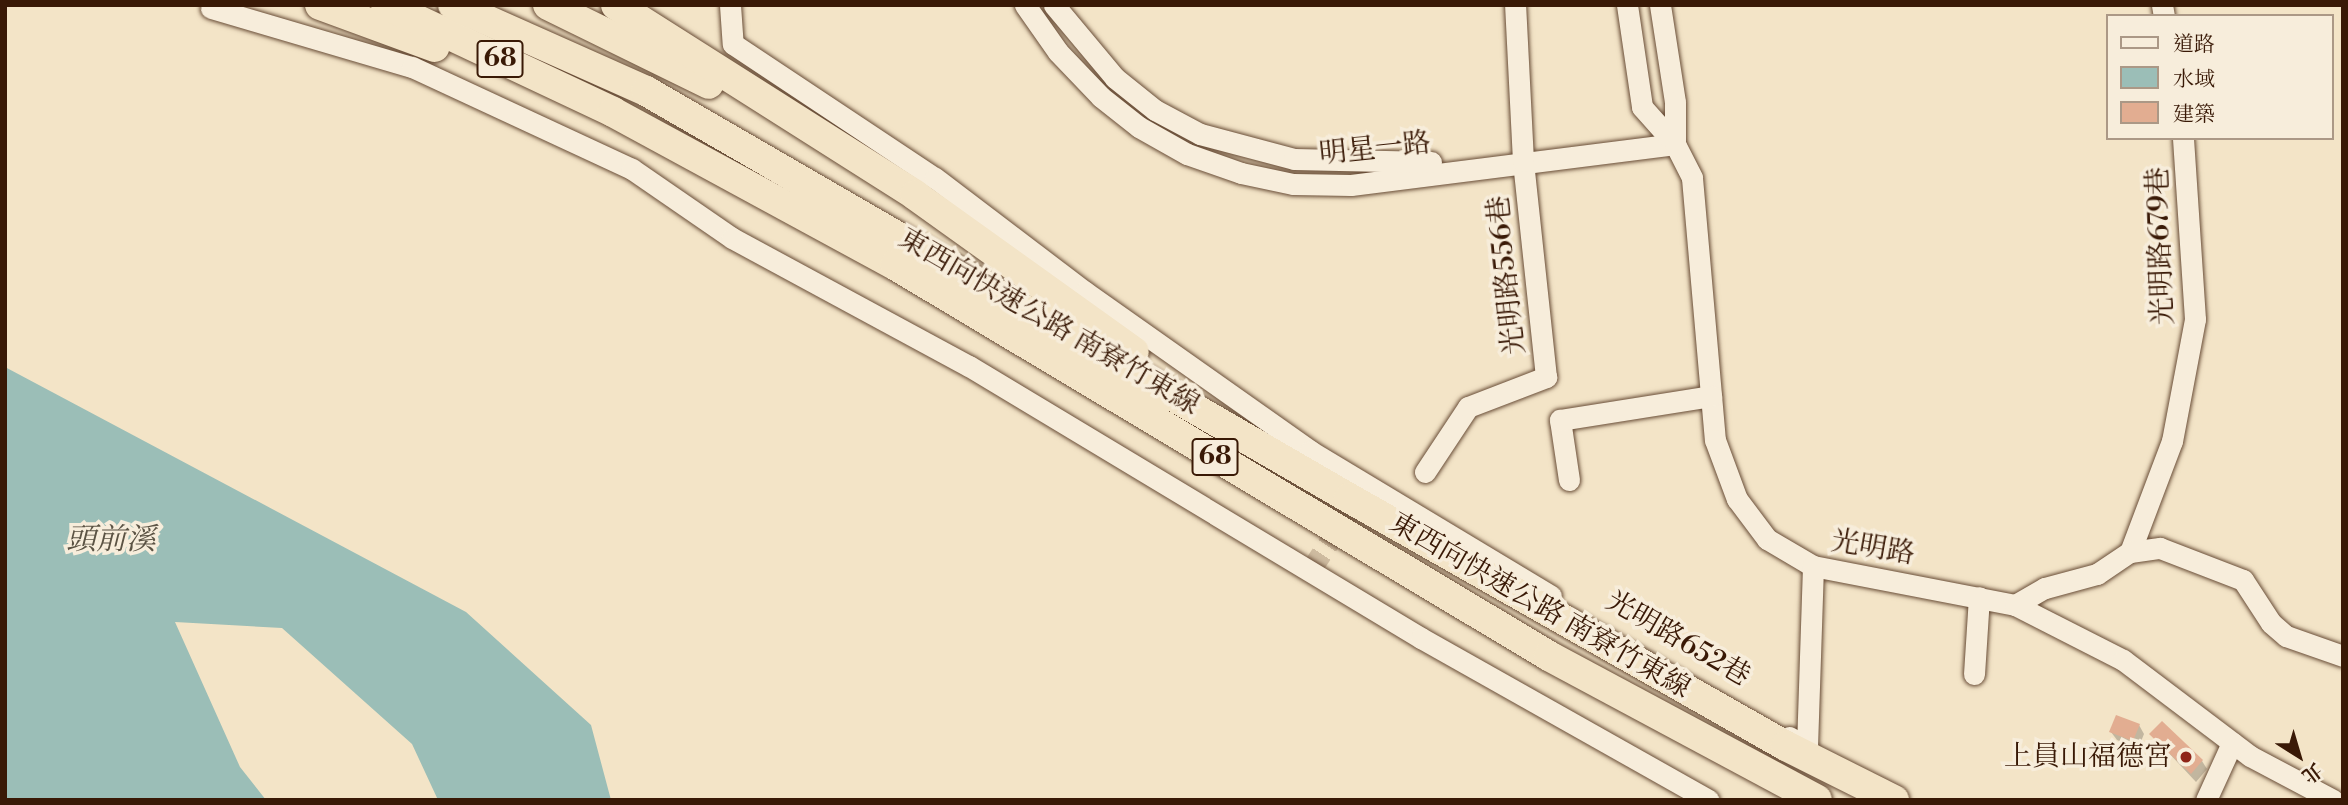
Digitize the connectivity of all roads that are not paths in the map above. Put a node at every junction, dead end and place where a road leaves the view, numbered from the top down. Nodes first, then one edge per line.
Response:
1 (320, 5) edge
2 (386, 5) edge
3 (453, 5) edge
4 (548, 5) edge
5 (617, 5) edge
6 (730, 5) edge
7 (1025, 5) edge
8 (1054, 5) edge
9 (1515, 5) edge
10 (1626, 5) edge
11 (1660, 5) edge
12 (211, 8) dead end
13 (613, 112) junction
14 (810, 132) junction
15 (2183, 140) edge
16 (1675, 144) junction
17 (1523, 160) junction
18 (1502, 163) junction
19 (1711, 396) junction
20 (1234, 429) junction
21 (1425, 472) dead end
22 (1569, 480) dead end
23 (2130, 552) junction
24 (1813, 566) junction
25 (1979, 597) junction
26 (2015, 605) junction
27 (2343, 656) edge
28 (1974, 674) dead end
29 (2232, 743) junction
30 (1708, 800) edge
31 (1817, 800) edge
32 (1894, 800) edge
33 (2207, 800) edge
34 (2333, 800) edge

1 - 13 highway
2 - 13 highway, 東西向快速公路 南寮竹東線 / 68
3 - 20 highway, 東西向快速公路 南寮竹東線 / 68
4 - 14 highway
5 - 14 highway
6 - 24 street, 光明路652巷
7 - 18 street, 明星一路
8 - 18 street, 明星一路
9 - 17 street, 光明路556巷
10 - 16 street, 光明路
11 - 16 street, 光明路
12 - 30 street
13 - 31 highway, 東西向快速公路 南寮竹東線 / 68
14 - 20 highway
15 - 23 street, 光明路679巷
16 - 17 street, 明星一路
16 - 19 street, 光明路
17 - 18 street, 明星一路
17 - 21 street, 光明路556巷
19 - 22 street
19 - 24 street, 光明路
20 - 32 highway, 東西向快速公路 南寮竹東線 / 68
23 - 26 street
23 - 27 street
24 - 25 street, 光明路
25 - 26 street, 光明路
25 - 28 street
26 - 29 street, 光明路
29 - 33 street
29 - 34 street, 光明路

